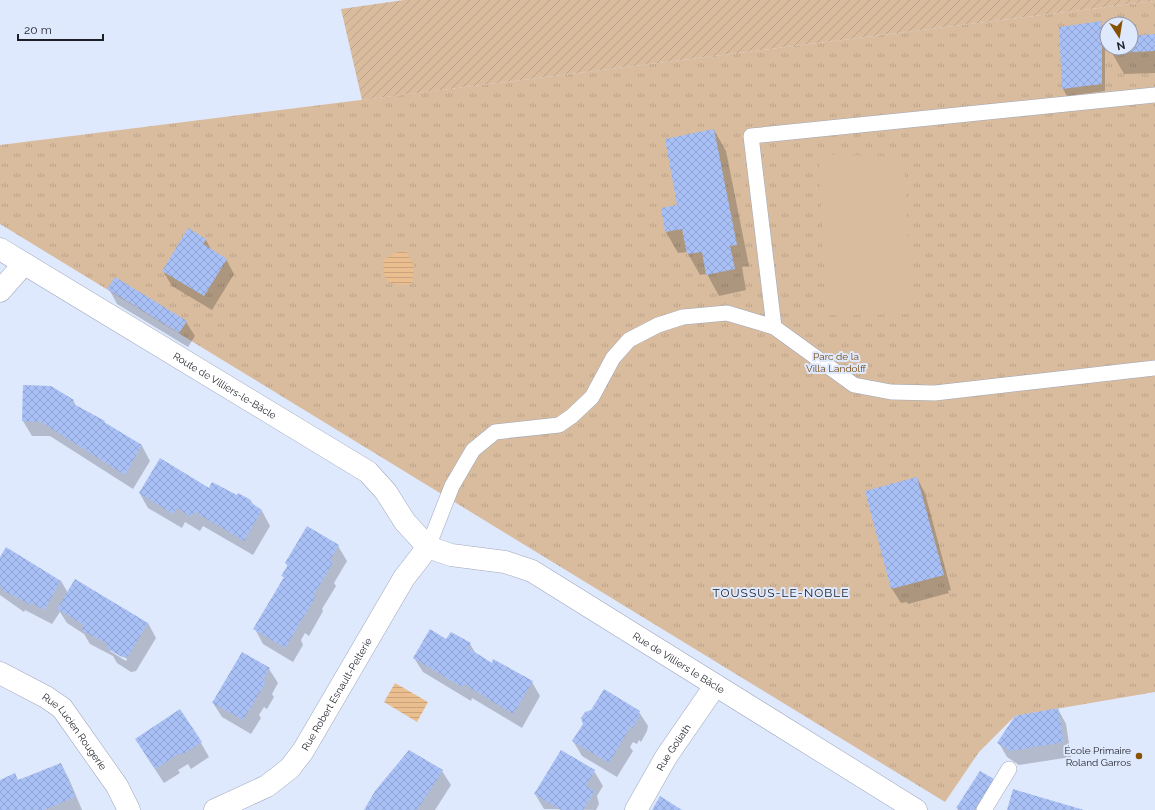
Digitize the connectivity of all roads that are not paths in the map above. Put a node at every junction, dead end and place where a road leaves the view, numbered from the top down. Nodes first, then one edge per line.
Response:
1 (1155, 95) edge
2 (0, 249) edge
3 (24, 264) junction
4 (0, 291) edge
5 (774, 327) junction
6 (1155, 368) edge
7 (428, 547) junction
8 (0, 673) edge
9 (715, 686) junction
10 (1009, 769) dead end
11 (129, 810) edge
12 (215, 810) edge
13 (636, 810) edge
14 (916, 810) edge
15 (984, 810) edge

1 - 5 lane
2 - 3 street, Route de Villiers-le-Bâcle
3 - 4 street
3 - 7 street, Route de Villiers-le-Bâcle
5 - 6 lane
5 - 7 lane
7 - 9 street, Rue de Villiers le Bâcle
7 - 12 street, Rue Robert Esnault-Pelterie
8 - 11 street, Rue Lucien Rougerie
9 - 13 street, Rue Goliath
9 - 14 street, Rue de Villiers le Bâcle
10 - 15 lane

